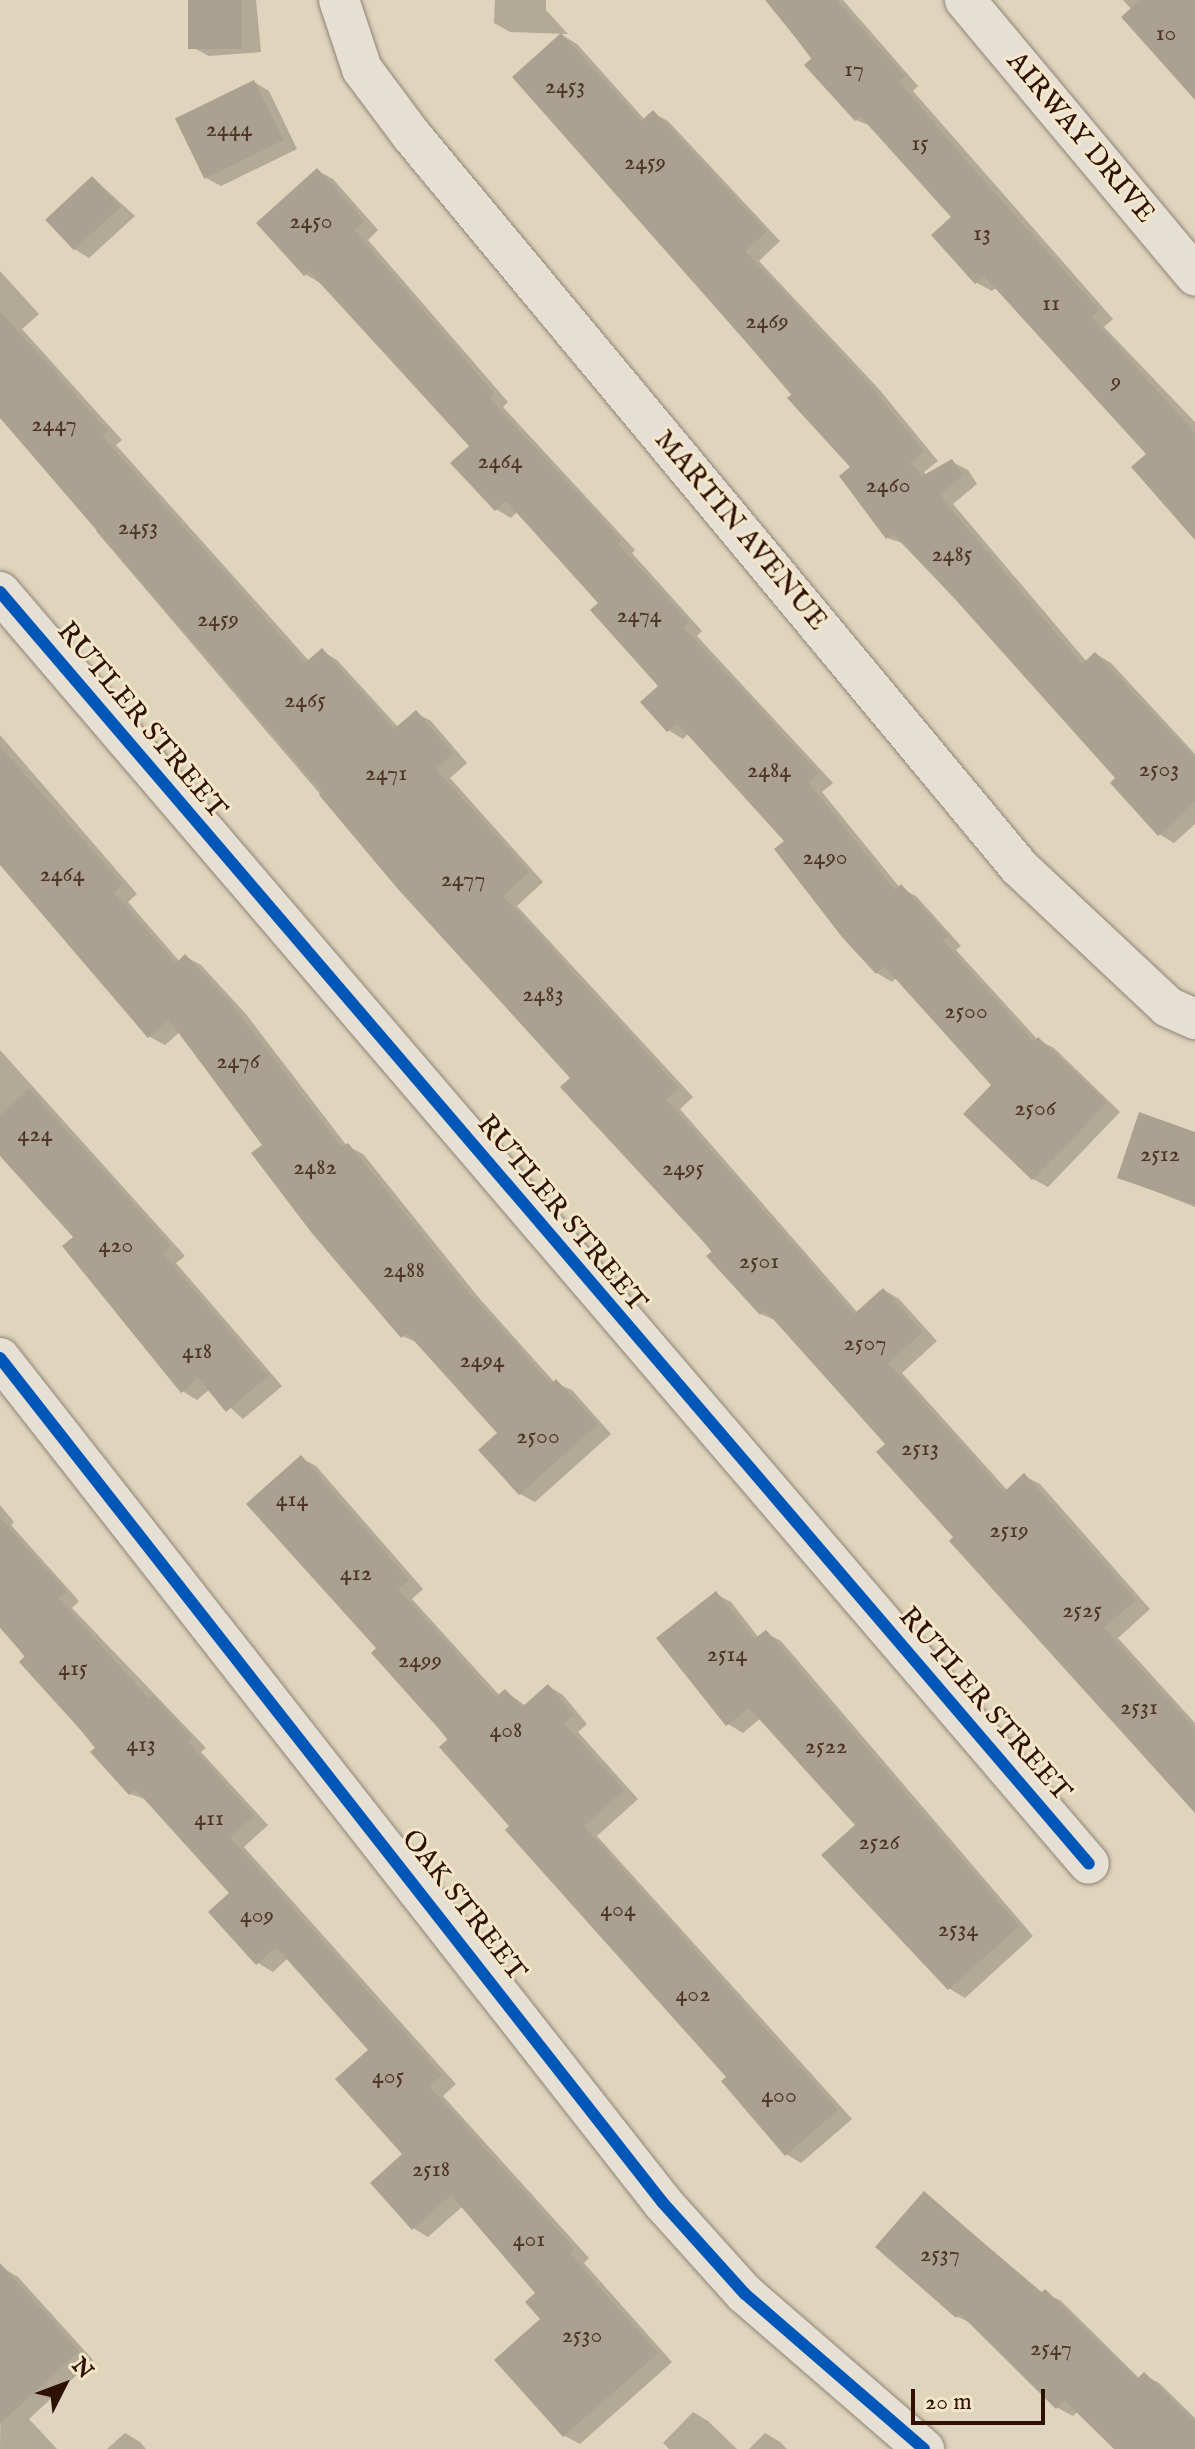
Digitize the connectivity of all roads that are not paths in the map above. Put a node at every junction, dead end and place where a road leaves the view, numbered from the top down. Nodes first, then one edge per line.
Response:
1 (339, 0) edge
2 (965, 0) edge
3 (1195, 275) edge
4 (0, 592) edge
5 (1195, 1019) edge
6 (0, 1358) edge
7 (1089, 1864) dead end
8 (924, 2449) edge

1 - 5 street, MARTIN AVENUE
2 - 3 street, AIRWAY DRIVE
4 - 7 street, RUTLER STREET
6 - 8 street, OAK STREET

